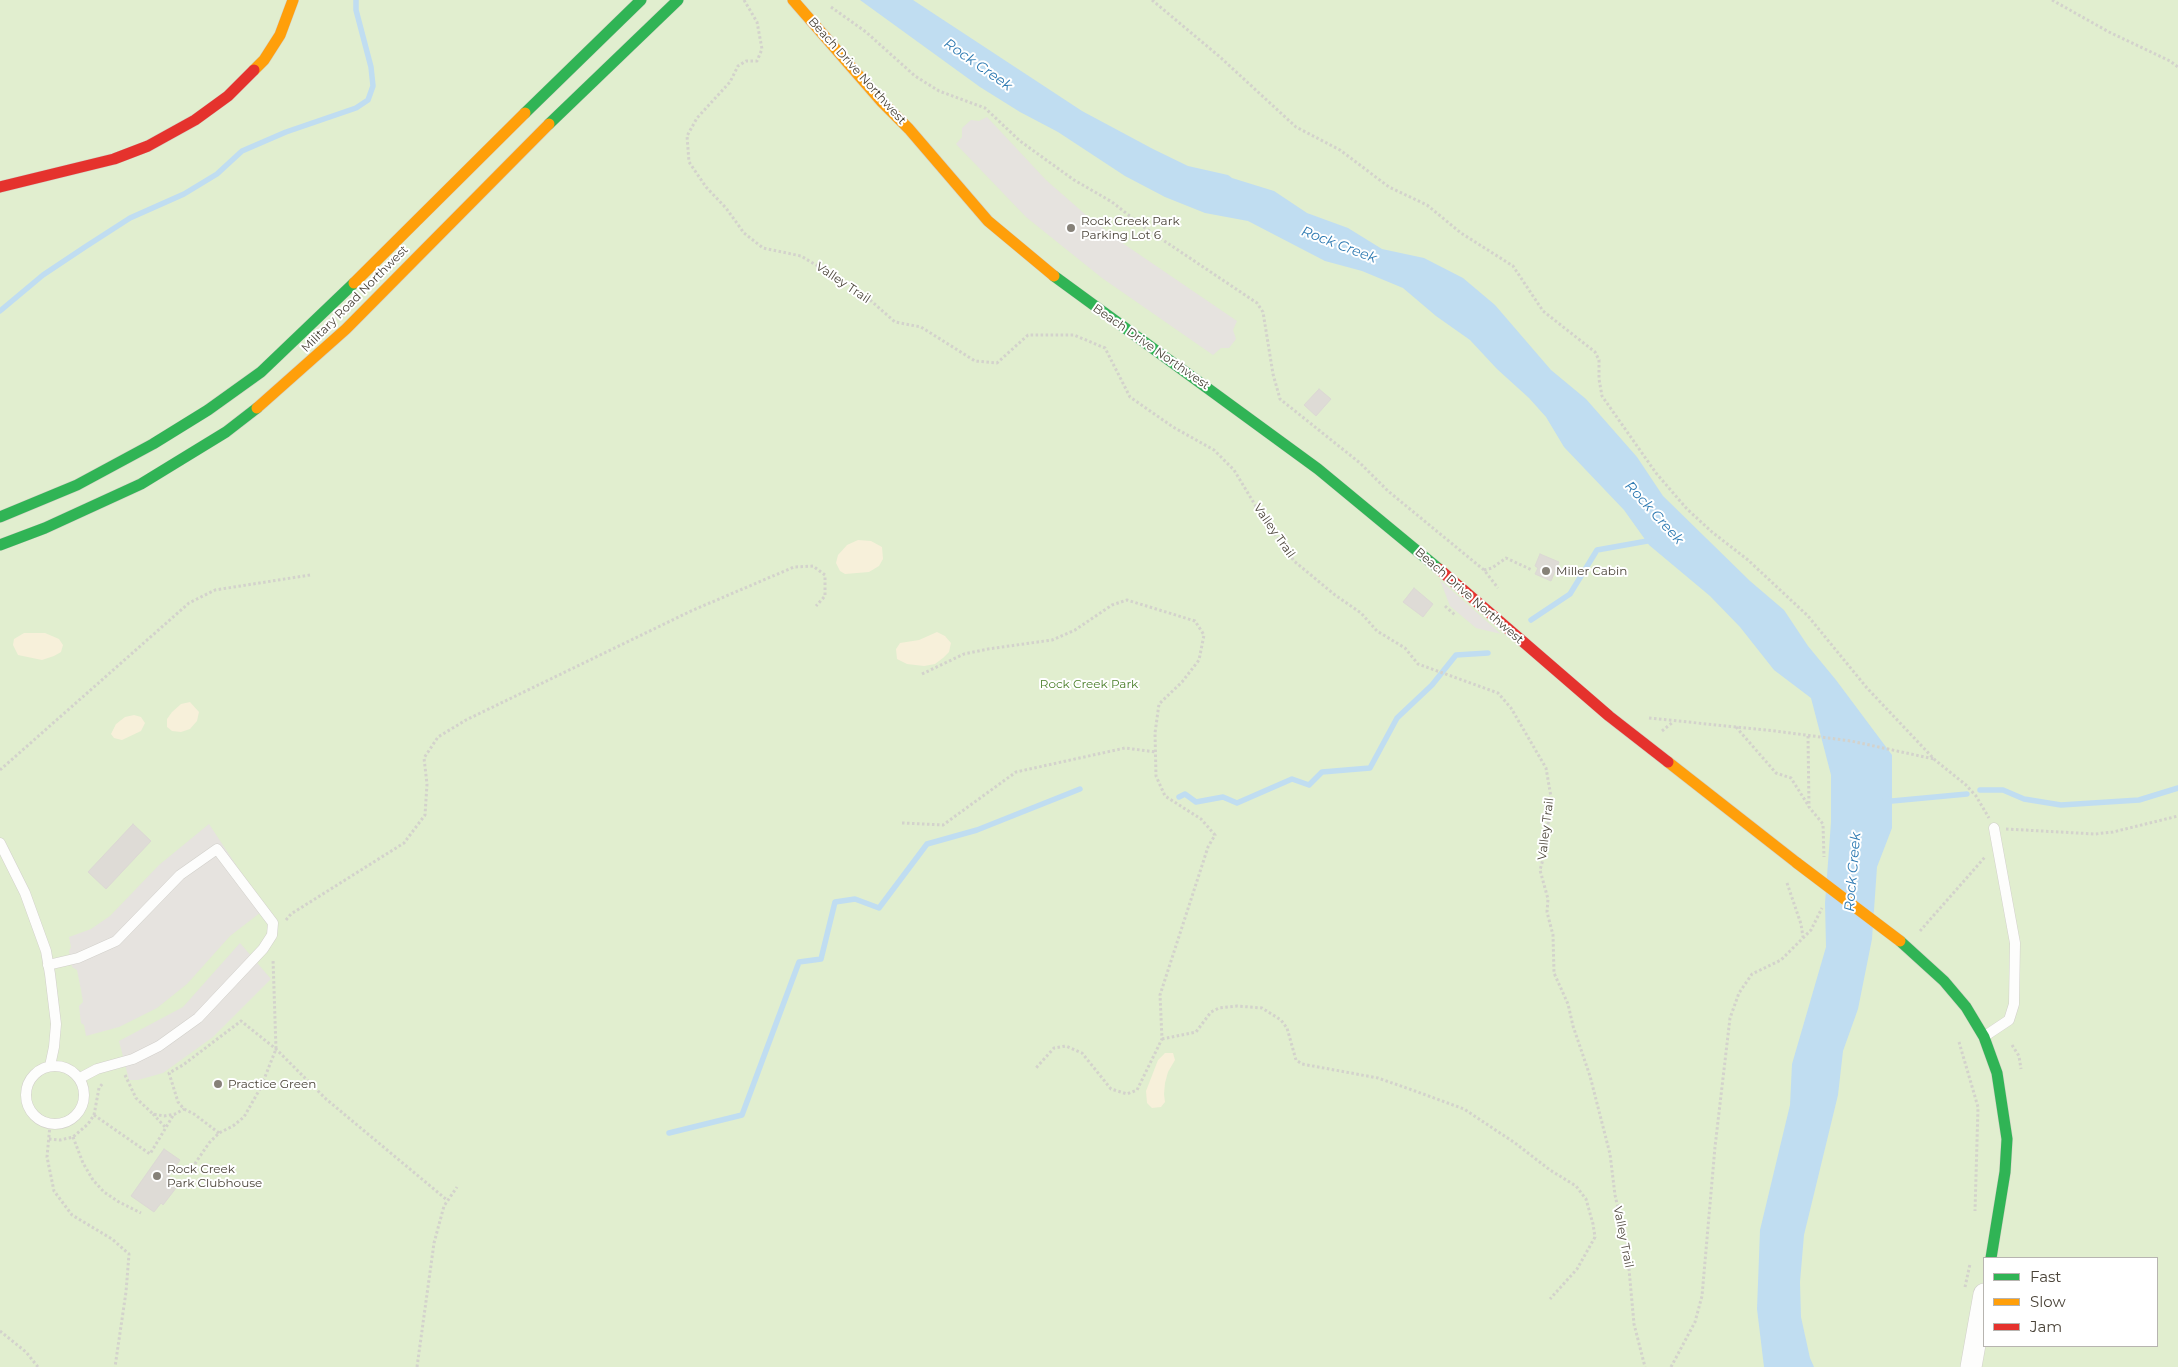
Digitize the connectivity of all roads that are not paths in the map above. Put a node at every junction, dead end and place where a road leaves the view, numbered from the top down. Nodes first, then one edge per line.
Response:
1 (293, 0) edge
2 (640, 0) edge
3 (678, 0) edge
4 (793, 0) edge
5 (0, 187) edge
6 (0, 517) edge
7 (0, 545) edge
8 (1994, 828) road end
9 (0, 843) edge
10 (48, 965) junction
11 (1984, 1037) junction
12 (50, 1066) junction
13 (80, 1078) junction
14 (1991, 1257) edge
15 (1974, 1294) edge
16 (1971, 1367) edge

1 - 5 street
2 - 6 street, Military Road Northwest
3 - 7 street, Military Road Northwest
4 - 11 street, Beach Drive Northwest, bridge
8 - 11 lane
9 - 10 lane
10 - 12 lane
10 - 13 lane
11 - 14 street, Beach Drive Northwest
12 - 13 lane
12 - 13 lane
15 - 16 street

